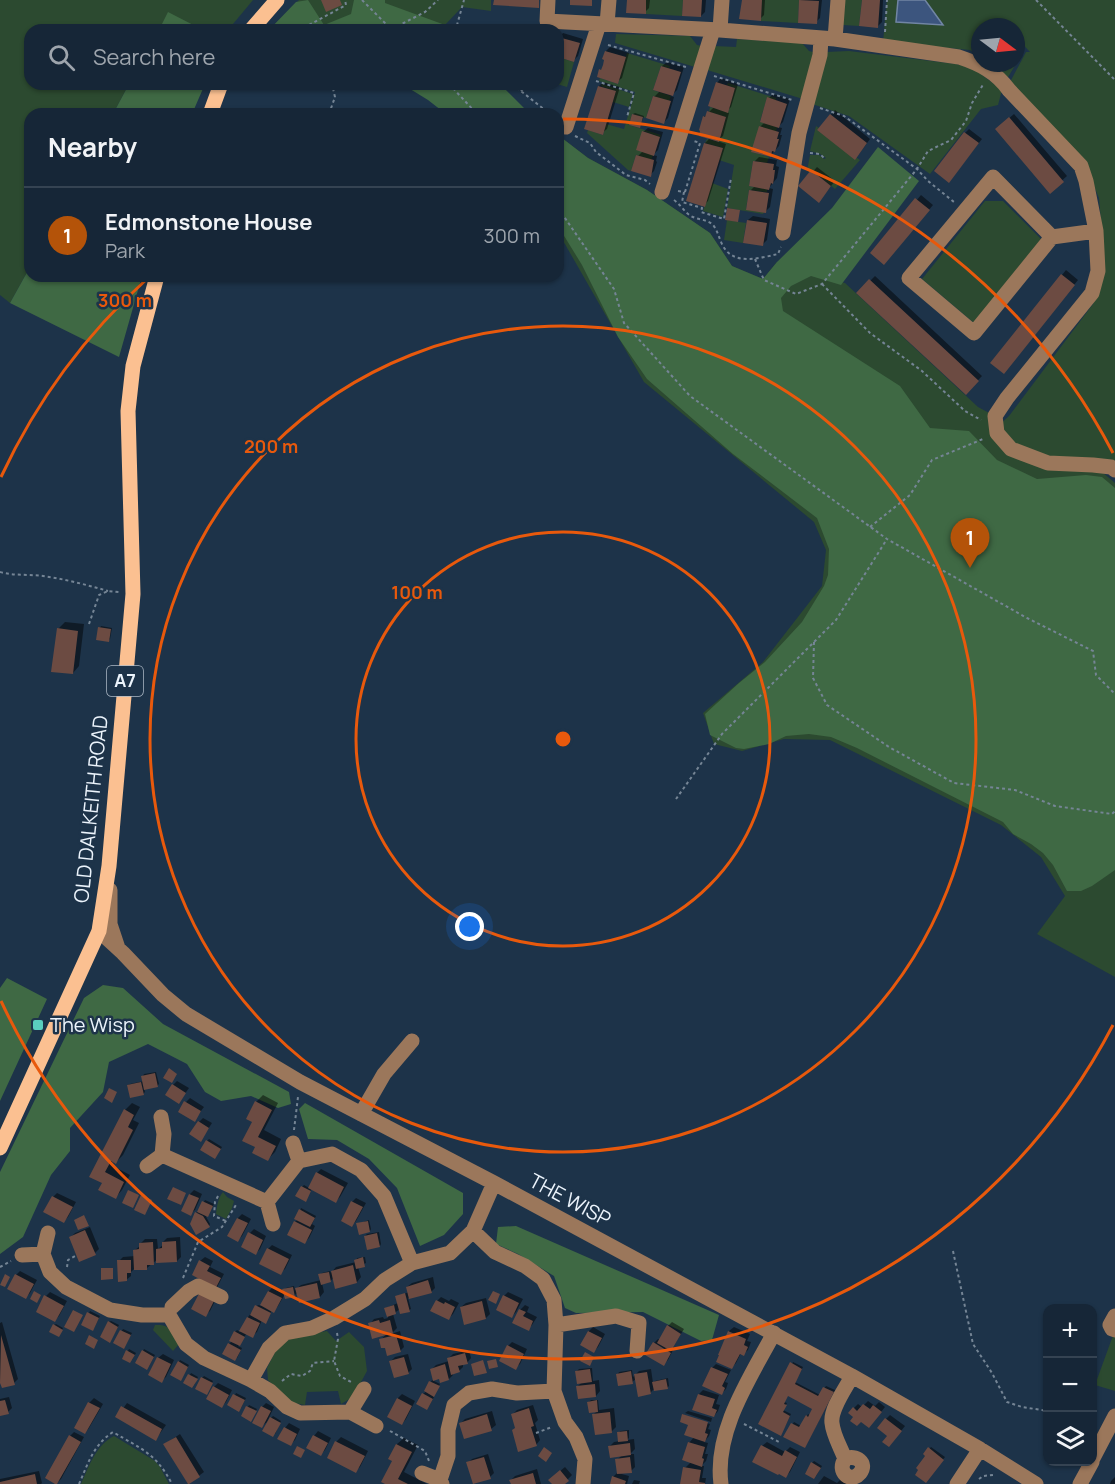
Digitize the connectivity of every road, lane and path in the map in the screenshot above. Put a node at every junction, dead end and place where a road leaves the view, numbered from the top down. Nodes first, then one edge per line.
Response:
1 (277, 0) edge
2 (345, 0) edge
3 (362, 0) edge
4 (438, 0) edge
5 (464, 0) edge
6 (548, 0) edge
7 (609, 0) edge
8 (722, 0) edge
9 (837, 0) edge
10 (887, 0) edge
11 (1036, 0) edge
12 (256, 24) edge
13 (311, 24) edge
14 (386, 24) edge
15 (403, 24) edge
16 (457, 24) edge
17 (603, 24) junction
18 (716, 30) junction
19 (828, 39) junction
20 (594, 40) junction
21 (882, 47) junction
22 (971, 61) edge
23 (700, 71) junction
24 (989, 72) edge
25 (992, 72) edge
26 (582, 77) junction
27 (1115, 80) edge
28 (219, 90) edge
29 (333, 90) edge
30 (455, 90) edge
31 (519, 90) edge
32 (521, 92) joint
33 (808, 105) junction
34 (212, 108) edge
35 (331, 108) edge
36 (471, 108) edge
37 (542, 108) edge
38 (627, 117) dead end
39 (566, 127) joint
40 (680, 137) junction
41 (917, 169) junction
42 (731, 177) dead end
43 (663, 190) junction
44 (684, 192) junction
45 (965, 211) junction
46 (564, 217) edge
47 (1096, 231) junction
48 (783, 233) joint
49 (1052, 237) junction
50 (755, 259) junction
51 (155, 282) edge
52 (822, 284) junction
53 (996, 430) junction
54 (1115, 470) edge
55 (869, 527) junction
56 (887, 539) junction
57 (0, 572) edge
58 (108, 591) junction
59 (134, 594) junction
60 (89, 624) dead end
61 (814, 642) junction
62 (1115, 694) edge
63 (119, 746) junction
64 (676, 799) dead end
65 (1115, 811) edge
66 (99, 931) junction
67 (118, 948) junction
68 (412, 1041) dead end
69 (300, 1082) junction
70 (361, 1114) junction
71 (161, 1117) dead end
72 (293, 1143) joint
73 (0, 1148) edge
74 (162, 1155) junction
75 (299, 1161) junction
76 (147, 1166) dead end
77 (224, 1183) junction
78 (494, 1183) junction
79 (241, 1191) junction
80 (267, 1202) junction
81 (226, 1221) junction
82 (273, 1224) dead end
83 (473, 1232) junction
84 (48, 1233) dead end
85 (953, 1251) dead end
86 (43, 1254) junction
87 (22, 1255) dead end
88 (412, 1263) junction
89 (221, 1297) dead end
90 (172, 1305) junction
91 (1115, 1316) edge
92 (334, 1318) junction
93 (556, 1325) junction
94 (1115, 1330) edge
95 (774, 1333) junction
96 (637, 1351) dead end
97 (334, 1361) junction
98 (852, 1376) junction
99 (251, 1380) junction
100 (364, 1389) joint
101 (270, 1391) junction
102 (554, 1391) junction
103 (1043, 1410) edge
104 (350, 1412) junction
105 (1115, 1416) edge
106 (731, 1417) junction
107 (376, 1426) joint
108 (555, 1426) dead end
109 (536, 1433) dead end
110 (779, 1442) dead end
111 (980, 1449) junction
112 (1097, 1451) edge
113 (845, 1459) dead end
114 (1089, 1466) edge
115 (422, 1473) joint
116 (996, 1474) dead end
117 (975, 1481) dead end
118 (441, 1482) edge
119 (79, 1484) edge
120 (172, 1484) edge
121 (583, 1484) edge
122 (721, 1484) edge
123 (957, 1484) edge
124 (1036, 1484) edge
125 (1080, 1484) edge

1 - 12 main road
2 - 13 path
3 - 14 path
4 - 15 path
5 - 16 path
6 - 17 street
7 - 17 street
8 - 18 street
9 - 19 street
10 - 21 path
11 - 27 path
17 - 18 street
17 - 20 street
18 - 19 street
18 - 23 street
19 - 21 street
19 - 33 street
20 - 23 path
20 - 26 street
21 - 22 street
23 - 33 path
23 - 40 street
24 - 41 path
25 - 47 street
26 - 38 path
26 - 39 street
28 - 34 main road
29 - 35 path
30 - 36 path
31 - 32 path
32 - 37 path
33 - 41 path
33 - 48 street
39 - 43 path
40 - 43 street
40 - 44 path
41 - 45 path
41 - 52 path
42 - 44 path
43 - 44 path
43 - 50 path
45 - 49 street
45 - 49 street
46 - 55 path
47 - 49 street
47 - 53 street
48 - 50 path
50 - 52 path
51 - 59 main road, OLD DALKEITH ROAD / A7
52 - 53 path
53 - 54 street
53 - 55 path
55 - 56 path
56 - 61 path
56 - 62 path
57 - 58 path
58 - 59 path
58 - 60 path
59 - 63 main road, OLD DALKEITH ROAD / A7
61 - 64 path
61 - 65 path
63 - 66 main road, OLD DALKEITH ROAD / A7
63 - 67 street
66 - 67 street, THE WISP
66 - 73 main road, OLD DALKEITH ROAD / A7
67 - 69 street, THE WISP
68 - 70 street
69 - 70 street, THE WISP
69 - 72 path
70 - 78 street, THE WISP
71 - 74 street
72 - 75 street
74 - 76 street
74 - 77 street
75 - 80 street
75 - 88 street
77 - 79 street
77 - 81 path
78 - 83 street
78 - 95 street, THE WISP
79 - 80 street
79 - 81 path
80 - 82 street
81 - 90 path
83 - 88 street
83 - 93 street
84 - 86 street
85 - 103 path
86 - 87 street
86 - 90 street
88 - 92 street
89 - 90 street
90 - 99 street
91 - 94 street
92 - 97 path
92 - 99 street
93 - 96 street
93 - 102 street
95 - 98 street, THE WISP
95 - 106 street
97 - 100 path
97 - 101 path
98 - 111 street, THE WISP
98 - 113 street
99 - 101 street
100 - 104 street
101 - 104 street
102 - 118 street
102 - 121 street
104 - 107 street
105 - 112 street
106 - 110 path
106 - 122 street
107 - 115 path
108 - 109 path
111 - 123 street
111 - 124 street, THE WISP
114 - 125 street
115 - 118 street
116 - 117 path
119 - 120 path

